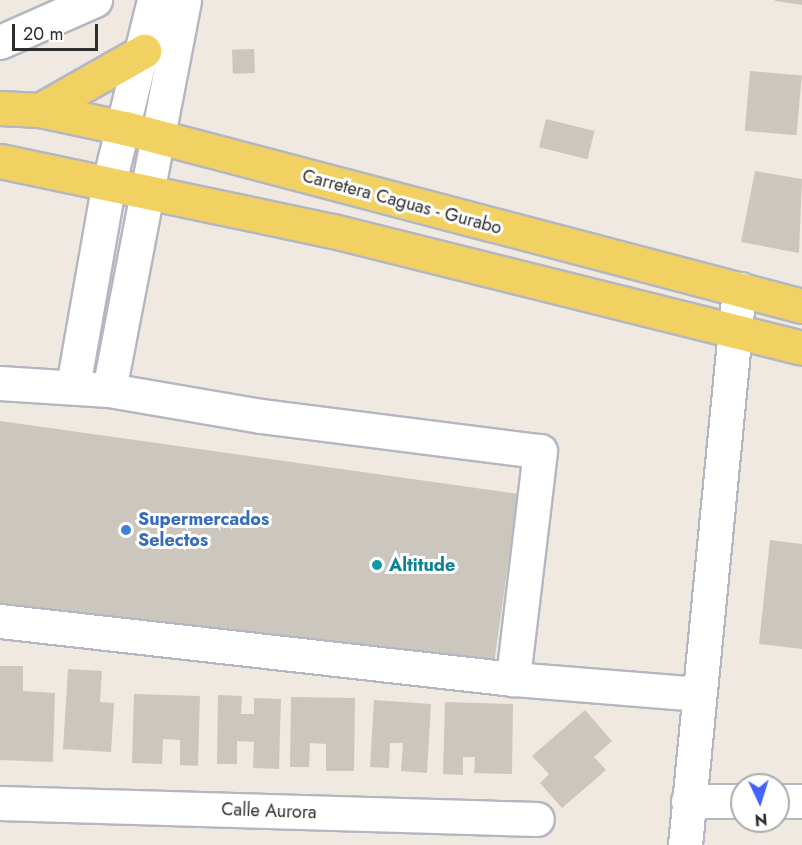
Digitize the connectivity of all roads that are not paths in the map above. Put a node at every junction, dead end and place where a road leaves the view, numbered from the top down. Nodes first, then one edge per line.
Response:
1 (95, 0) edge
2 (154, 0) edge
3 (184, 0) edge
4 (0, 42) edge
5 (144, 51) junction
6 (0, 108) edge
7 (40, 110) junction
8 (125, 128) junction
9 (156, 137) junction
10 (0, 161) edge
11 (109, 182) junction
12 (146, 190) junction
13 (739, 289) junction
14 (802, 306) edge
15 (735, 332) junction
16 (802, 348) edge
17 (0, 383) edge
18 (73, 386) junction
19 (109, 390) junction
20 (0, 621) edge
21 (513, 680) junction
22 (698, 694) junction
23 (688, 801) junction
24 (730, 801) edge
25 (0, 803) edge
26 (537, 819) dead end
27 (685, 845) edge

1 - 4 street
2 - 5 street
3 - 9 street
5 - 7 main road
5 - 8 street
6 - 7 main road, Carretera Caguas - Gurabo
7 - 8 main road, Carretera Caguas - Gurabo
8 - 9 main road, Carretera Caguas - Gurabo
8 - 11 street
9 - 12 street
9 - 13 main road, Carretera Caguas - Gurabo
10 - 11 main road
11 - 12 main road
11 - 18 street
12 - 15 main road
12 - 19 street
13 - 14 main road, Carretera Caguas - Gurabo
13 - 15 street
15 - 16 main road
15 - 22 street
17 - 18 street
18 - 19 street
19 - 21 street
20 - 21 street
21 - 22 street
22 - 23 street
23 - 24 street
23 - 27 street
25 - 26 street, Calle Aurora

